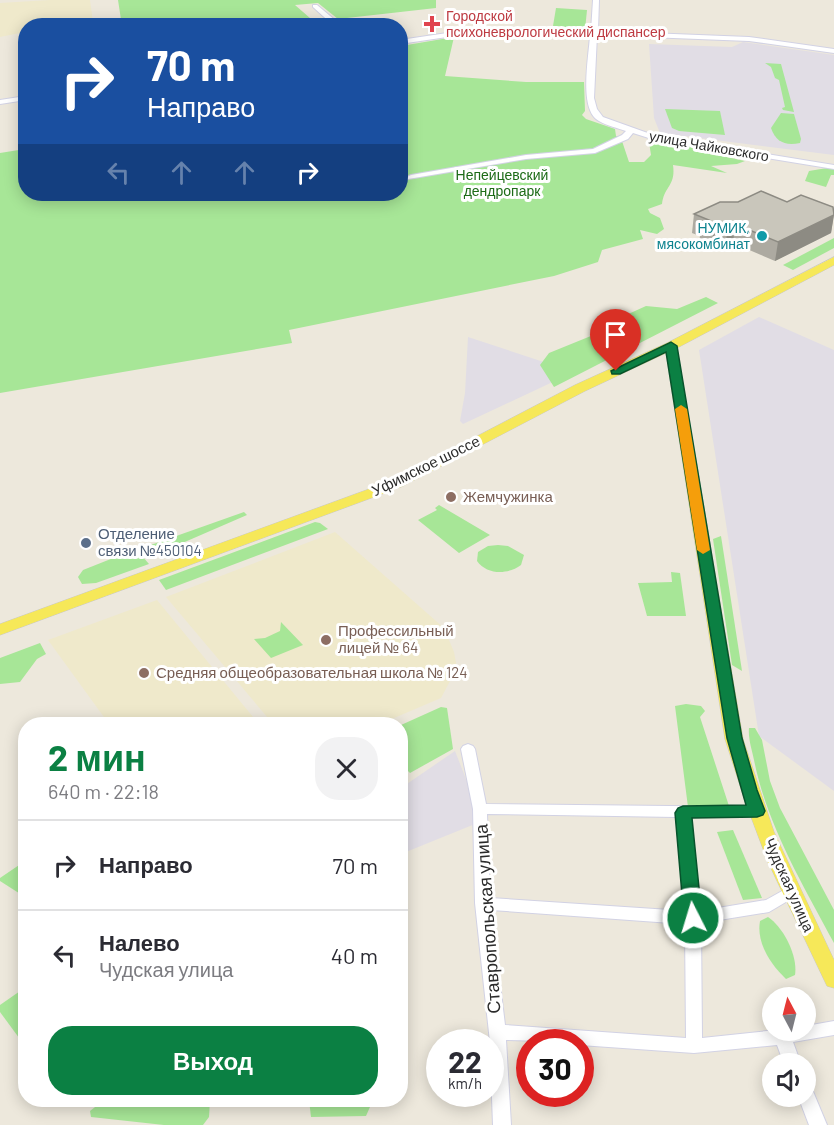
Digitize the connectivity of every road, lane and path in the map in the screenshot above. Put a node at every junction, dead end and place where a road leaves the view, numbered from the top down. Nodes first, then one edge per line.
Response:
1 (596, 0) edge
2 (315, 6) dead end
3 (329, 18) edge
4 (594, 33) junction
5 (408, 41) edge
6 (834, 51) edge
7 (18, 99) edge
8 (0, 102) edge
9 (630, 131) junction
10 (834, 167) edge
11 (411, 177) dead end
12 (834, 260) edge
13 (671, 346) junction
14 (0, 630) edge
15 (468, 749) dead end
16 (480, 809) junction
17 (757, 811) junction
18 (683, 813) junction
19 (791, 892) junction
20 (483, 903) junction
21 (693, 918) junction
22 (830, 972) edge
23 (834, 1028) edge
24 (497, 1029) edge
25 (816, 1031) edge
26 (504, 1032) edge
27 (762, 1039) edge
28 (694, 1046) junction
29 (501, 1107) edge
30 (811, 1107) edge
31 (502, 1125) edge
32 (818, 1125) edge

1 - 4 street
2 - 3 street
4 - 5 street
4 - 6 street
4 - 9 street
7 - 8 street
9 - 10 street, улица Чайковского
9 - 11 street, улица Чайковского
12 - 13 main road, Уфимское шоссе
13 - 14 main road, Уфимское шоссе
13 - 17 main road, Чудская улица
15 - 16 street, Ставропольская улица
16 - 18 street
16 - 20 street, Ставропольская улица
17 - 18 street
17 - 19 main road, Чудская улица
18 - 21 street
19 - 21 street
19 - 22 main road, Чудская улица
20 - 21 street
20 - 24 street, Ставропольская улица
21 - 28 street
23 - 25 street
26 - 28 street
27 - 28 street
29 - 31 street, Ставропольская улица
30 - 32 street

